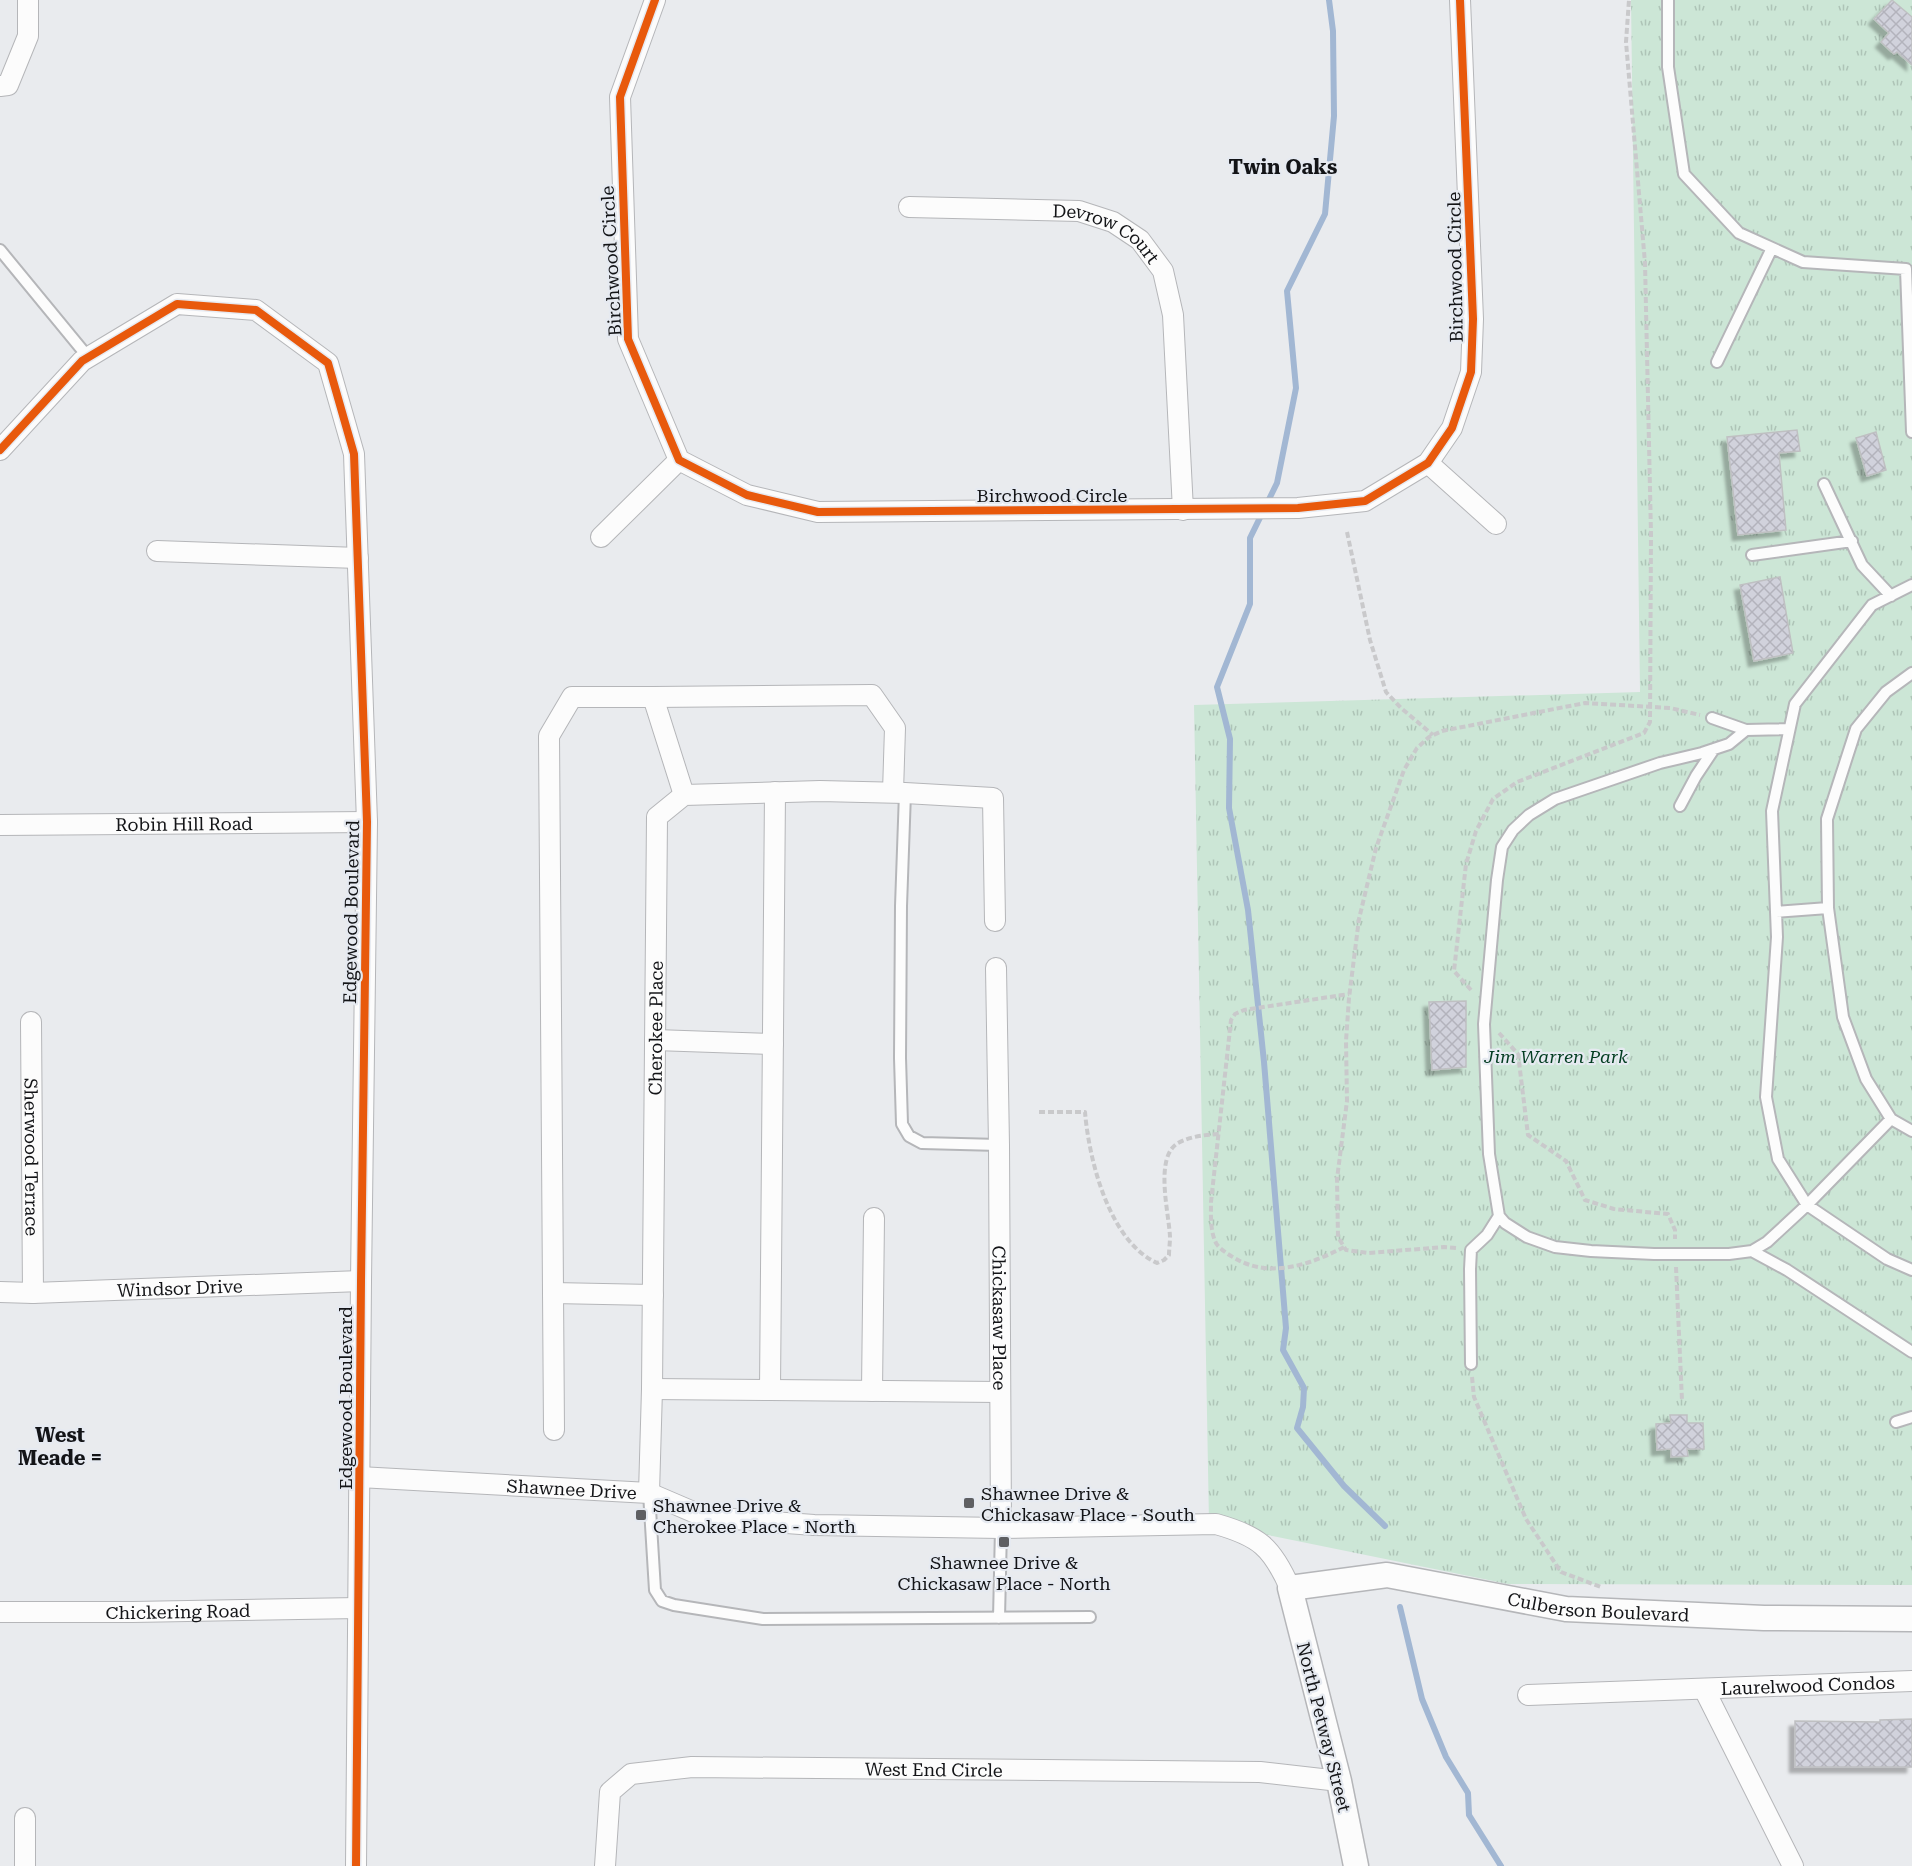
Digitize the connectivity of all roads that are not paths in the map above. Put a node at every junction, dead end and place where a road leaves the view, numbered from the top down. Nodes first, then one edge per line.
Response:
1 (28, 0) edge
2 (655, 0) edge
3 (1460, 0) edge
4 (1668, 0) edge
5 (0, 86) edge
6 (909, 207) dead end
7 (1772, 248) junction
8 (0, 250) edge
9 (88, 357) junction
10 (1717, 362) dead end
11 (1912, 432) edge
12 (0, 450) edge
13 (679, 460) junction
14 (1428, 464) junction
15 (1824, 484) dead end
16 (1183, 510) junction
17 (1496, 524) dead end
18 (601, 537) dead end
19 (1852, 541) junction
20 (157, 551) dead end
21 (1752, 555) dead end
22 (358, 558) junction
23 (1912, 585) edge
24 (1891, 596) junction
25 (1912, 673) edge
26 (653, 697) junction
27 (1712, 718) road end
28 (1789, 729) junction
29 (1746, 730) junction
30 (1714, 749) junction
31 (775, 792) junction
32 (899, 793) junction
33 (684, 795) junction
34 (1680, 806) dead end
35 (368, 822) junction
36 (0, 825) edge
37 (1828, 908) junction
38 (1776, 912) junction
39 (995, 921) dead end
40 (996, 968) dead end
41 (31, 1022) dead end
42 (655, 1040) junction
43 (773, 1044) junction
44 (1891, 1119) junction
45 (1912, 1131) edge
46 (999, 1145) junction
47 (1807, 1205) junction
48 (1499, 1215) junction
49 (874, 1218) dead end
50 (1752, 1251) junction
51 (1912, 1270) edge
52 (361, 1281) junction
53 (0, 1292) edge
54 (33, 1293) junction
55 (553, 1293) junction
56 (653, 1295) junction
57 (1912, 1352) edge
58 (1471, 1364) road end
59 (652, 1389) junction
60 (770, 1390) junction
61 (872, 1391) junction
62 (1000, 1392) junction
63 (1912, 1416) edge
64 (1896, 1422) dead end
65 (554, 1430) dead end
66 (360, 1477) junction
67 (649, 1493) junction
68 (1001, 1528) junction
69 (1290, 1588) junction
70 (358, 1608) junction
71 (0, 1612) edge
72 (1090, 1617) dead end
73 (999, 1618) junction
74 (1912, 1619) edge
75 (1912, 1681) edge
76 (1704, 1689) junction
77 (1528, 1695) dead end
78 (1339, 1781) junction
79 (25, 1818) dead end
80 (25, 1866) edge
81 (357, 1866) edge
82 (605, 1866) edge
83 (1356, 1866) edge
84 (1793, 1866) edge

1 - 5 street
2 - 13 street, Birchwood Circle
3 - 14 street, Birchwood Circle
4 - 7 lane
6 - 16 street, Devrow Court
7 - 10 lane
7 - 11 lane
8 - 9 lane
9 - 12 street, Edgewood Boulevard
9 - 22 street, Edgewood Boulevard
13 - 16 street, Birchwood Circle
13 - 18 street
14 - 16 street, Birchwood Circle
14 - 17 street
15 - 19 lane
19 - 21 lane
19 - 24 lane
20 - 22 street
22 - 35 street, Edgewood Boulevard
23 - 24 lane
24 - 28 lane
25 - 37 lane
26 - 32 street
26 - 33 street
26 - 55 street
27 - 29 lane
28 - 29 lane
28 - 38 lane
29 - 30 lane
30 - 34 lane
30 - 48 lane
31 - 32 street
31 - 33 street
31 - 43 street
32 - 39 street
32 - 46 lane
33 - 42 street, Cherokee Place
35 - 36 street, Robin Hill Road
35 - 52 street, Edgewood Boulevard
37 - 38 lane
37 - 44 lane
38 - 47 lane
40 - 46 street, Chickasaw Place
41 - 54 street, Sherwood Terrace
42 - 43 street
42 - 56 street, Cherokee Place
43 - 60 street
44 - 45 lane
44 - 47 lane
46 - 62 street, Chickasaw Place
47 - 50 lane
47 - 51 lane
48 - 50 lane
48 - 58 lane
49 - 61 street
50 - 57 lane
52 - 54 street, Windsor Drive
52 - 66 street, Edgewood Boulevard
53 - 54 street, Windsor Drive
55 - 56 street
55 - 65 street
56 - 59 street, Cherokee Place
59 - 60 street
59 - 67 street, Cherokee Place
60 - 61 street
61 - 62 street
62 - 68 street, Chickasaw Place
63 - 64 lane
66 - 67 street, Shawnee Drive
66 - 70 street, Edgewood Boulevard
67 - 68 street, Shawnee Drive
67 - 73 lane
68 - 69 street, Shawnee Drive
68 - 73 lane
69 - 74 street, Culberson Boulevard
69 - 78 street, North Petway Street
70 - 71 street, Chickering Road
70 - 81 street, Edgewood Boulevard
72 - 73 lane
75 - 76 street, Laurelwood Condos
76 - 77 street, Laurelwood Condos
76 - 84 street, Laurelwood Condos
78 - 82 street, West End Circle
78 - 83 street, North Petway Street
79 - 80 street

